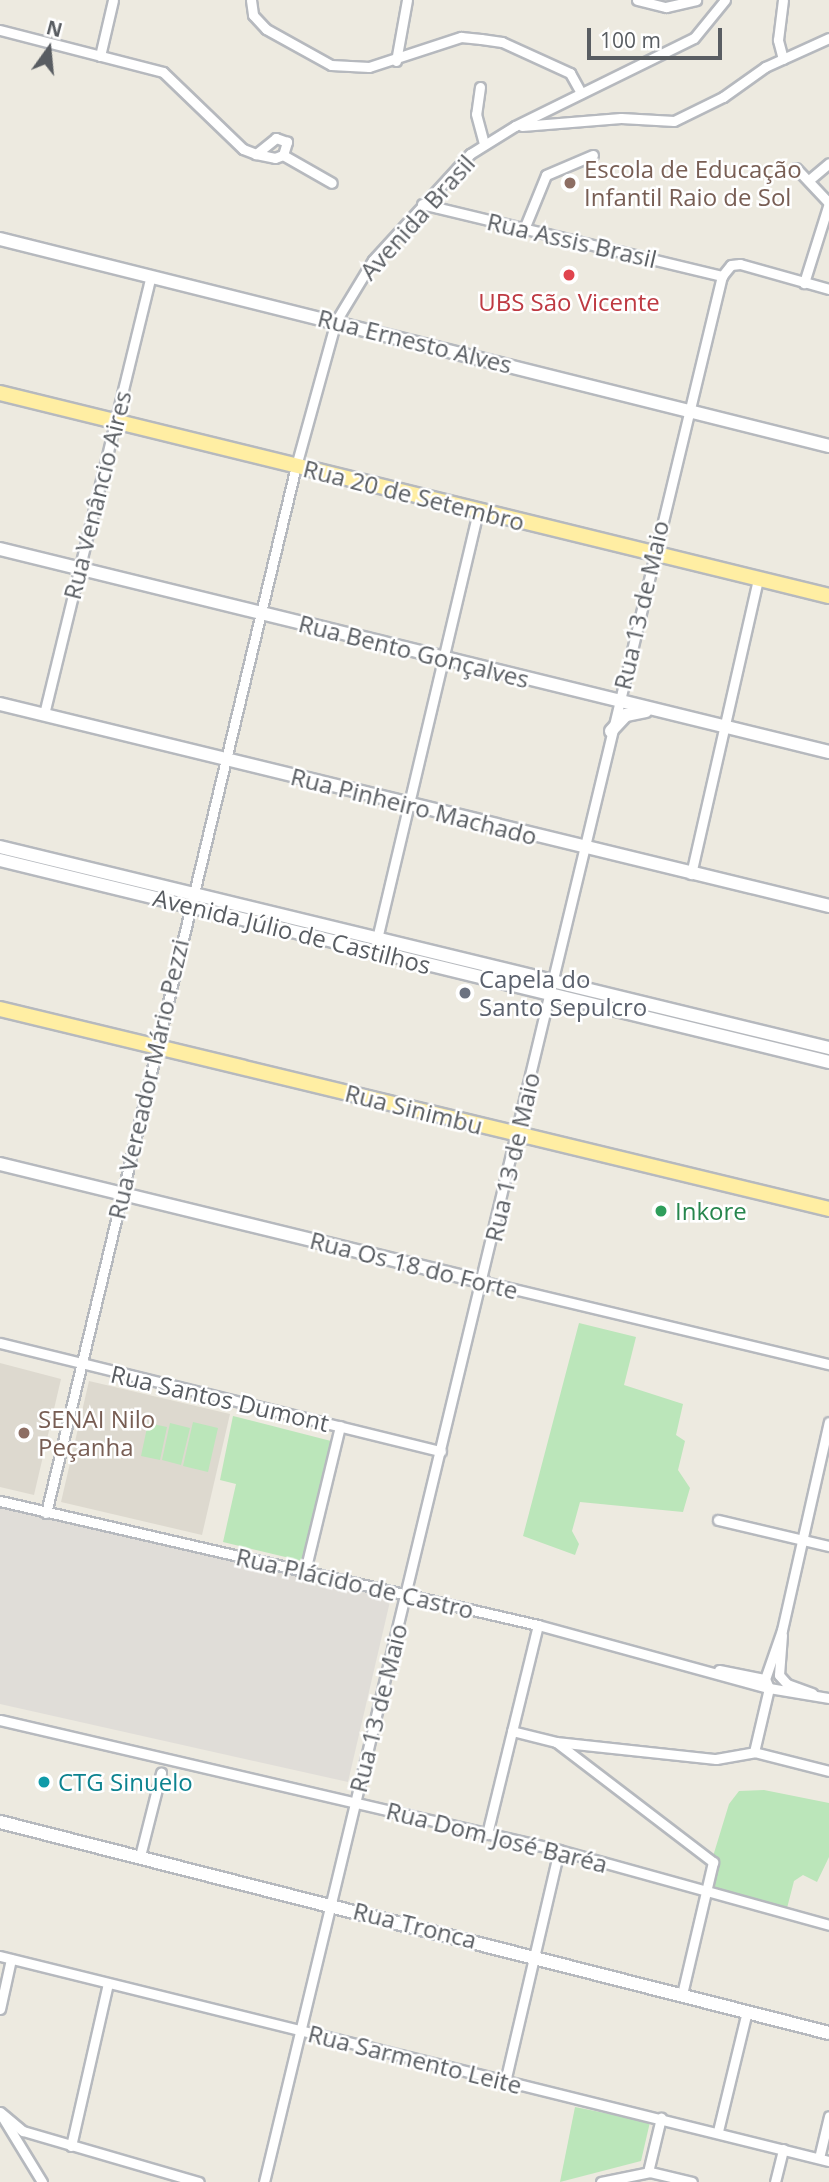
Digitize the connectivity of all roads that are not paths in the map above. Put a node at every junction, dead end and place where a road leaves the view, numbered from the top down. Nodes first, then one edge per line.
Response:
1 (113, 0) edge
2 (251, 0) edge
3 (407, 0) edge
4 (638, 0) edge
5 (696, 0) edge
6 (725, 0) edge
7 (783, 0) edge
8 (0, 30) edge
9 (829, 38) edge
10 (100, 55) junction
11 (783, 59) junction
12 (396, 61) junction
13 (480, 87) dead end
14 (581, 93) junction
15 (515, 126) junction
16 (484, 144) junction
17 (256, 155) junction
18 (283, 155) junction
19 (593, 155) dead end
20 (829, 163) edge
21 (796, 168) dead end
22 (809, 180) junction
23 (332, 183) dead end
24 (422, 204) junction
25 (524, 229) junction
26 (0, 239) edge
27 (150, 276) junction
28 (722, 276) junction
29 (804, 283) junction
30 (829, 289) edge
31 (336, 321) junction
32 (0, 393) edge
33 (688, 410) junction
34 (116, 422) junction
35 (829, 446) edge
36 (296, 466) junction
37 (478, 511) junction
38 (0, 549) edge
39 (652, 560) junction
40 (80, 569) junction
41 (758, 579) junction
42 (829, 596) edge
43 (261, 614) junction
44 (444, 659) junction
45 (618, 702) junction
46 (0, 704) edge
47 (652, 710) junction
48 (44, 714) junction
49 (724, 728) junction
50 (611, 731) junction
51 (829, 752) edge
52 (227, 760) junction
53 (409, 804) junction
54 (584, 848) junction
55 (5, 855) edge
56 (691, 874) junction
57 (191, 899) junction
58 (829, 906) edge
59 (376, 945) junction
60 (551, 990) junction
61 (0, 1009) edge
62 (156, 1046) junction
63 (829, 1048) edge
64 (829, 1062) edge
65 (517, 1134) junction
66 (0, 1164) edge
67 (120, 1193) junction
68 (829, 1209) edge
69 (484, 1282) junction
70 (0, 1343) edge
71 (82, 1364) junction
72 (829, 1364) edge
73 (829, 1422) edge
74 (340, 1426) junction
75 (441, 1451) junction
76 (0, 1501) edge
77 (46, 1513) junction
78 (718, 1520) dead end
79 (802, 1541) junction
80 (829, 1546) edge
81 (305, 1571) junction
82 (406, 1594) junction
83 (538, 1625) junction
84 (782, 1630) junction
85 (767, 1683) junction
86 (811, 1693) junction
87 (829, 1698) edge
88 (0, 1720) edge
89 (512, 1731) junction
90 (556, 1742) junction
91 (754, 1752) junction
92 (829, 1771) edge
93 (161, 1773) dead end
94 (356, 1801) junction
95 (0, 1822) edge
96 (486, 1834) junction
97 (559, 1850) junction
98 (140, 1856) junction
99 (707, 1893) junction
100 (331, 1904) junction
101 (829, 1925) edge
102 (535, 1955) junction
103 (0, 1956) edge
104 (11, 1959) junction
105 (108, 1983) junction
106 (681, 1994) junction
107 (0, 2009) edge
108 (747, 2011) junction
109 (300, 2030) junction
110 (829, 2033) edge
111 (505, 2082) junction
112 (0, 2113) edge
113 (829, 2116) edge
114 (661, 2118) junction
115 (718, 2132) junction
116 (71, 2146) junction
117 (783, 2149) junction
118 (824, 2160) edge
119 (648, 2172) junction
120 (672, 2179) edge
121 (42, 2182) edge
122 (199, 2182) edge
123 (264, 2182) edge
124 (601, 2182) edge
125 (692, 2182) edge
126 (775, 2182) edge

1 - 10 street
2 - 12 street
3 - 12 street
4 - 5 street
6 - 14 street, Avenida Brasil
7 - 11 street
8 - 10 street
9 - 11 street
10 - 17 street
11 - 15 street
12 - 14 street
13 - 16 street
14 - 15 street, Avenida Brasil
15 - 16 street, Avenida Brasil
16 - 24 street, Avenida Brasil
17 - 18 street
17 - 18 street
18 - 23 street
19 - 25 street
20 - 22 street
21 - 22 street
22 - 29 street
24 - 25 street, Rua Assis Brasil
24 - 31 street, Avenida Brasil
25 - 28 street, Rua Assis Brasil
26 - 27 street, Rua Ernesto Alves
27 - 31 street, Rua Ernesto Alves
27 - 34 street, Rua Venâncio Aires
28 - 29 street
28 - 33 street, Rua 13 de Maio
29 - 30 street
31 - 33 street, Rua Ernesto Alves
31 - 36 street, Rua Vereador Mário Pezzi
32 - 34 main road, Rua 20 de Setembro
33 - 35 street, Rua Ernesto Alves
33 - 39 street, Rua 13 de Maio
34 - 36 main road, Rua 20 de Setembro
34 - 40 street, Rua Venâncio Aires
36 - 37 main road, Rua 20 de Setembro
36 - 43 street, Rua Vereador Mário Pezzi
37 - 39 main road, Rua 20 de Setembro
37 - 44 street
38 - 40 street, Rua Bento Gonçalves
39 - 41 main road, Rua 20 de Setembro
39 - 45 street, Rua 13 de Maio
40 - 43 street, Rua Bento Gonçalves
40 - 48 street, Rua Venâncio Aires
41 - 42 main road, Rua 20 de Setembro
41 - 49 street
43 - 44 street, Rua Bento Gonçalves
43 - 52 street, Rua Vereador Mário Pezzi
44 - 45 street, Rua Bento Gonçalves
44 - 53 street
45 - 47 street, Rua Bento Gonçalves
45 - 50 street, Rua 13 de Maio
46 - 48 street, Rua Pinheiro Machado
47 - 49 street, Rua Bento Gonçalves
47 - 50 street
48 - 52 street, Rua Pinheiro Machado
49 - 51 street, Rua Bento Gonçalves
49 - 56 street
50 - 54 street, Rua 13 de Maio
52 - 53 street, Rua Pinheiro Machado
52 - 57 street, Rua Vereador Mário Pezzi
53 - 54 street, Rua Pinheiro Machado
53 - 59 street
54 - 56 street, Rua Pinheiro Machado
54 - 60 street, Rua 13 de Maio
55 - 57 street, Avenida Júlio de Castilhos
56 - 58 street, Rua Pinheiro Machado
57 - 59 street, Avenida Júlio de Castilhos
57 - 62 street, Rua Vereador Mário Pezzi
59 - 60 street, Avenida Júlio de Castilhos
60 - 63 street, Avenida Júlio de Castilhos
60 - 64 street, Avenida Júlio de Castilhos
60 - 65 street, Rua 13 de Maio
61 - 62 main road, Rua Sinimbu
62 - 65 main road, Rua Sinimbu
62 - 67 street, Rua Vereador Mário Pezzi
65 - 68 main road, Rua Sinimbu
65 - 69 street, Rua 13 de Maio
66 - 67 street, Rua Os 18 do Forte
67 - 69 street, Rua Os 18 do Forte
67 - 71 street, Rua Vereador Mário Pezzi
69 - 72 street, Rua Os 18 do Forte
69 - 75 street, Rua 13 de Maio
70 - 71 street, Rua Santos Dumont
71 - 74 street, Rua Santos Dumont
71 - 77 street, Rua Vereador Mário Pezzi
73 - 79 street
74 - 75 street, Rua Santos Dumont
74 - 81 street
75 - 82 street, Rua 13 de Maio
76 - 77 street, Rua Plácido de Castro
77 - 81 street, Rua Plácido de Castro
78 - 79 street
79 - 80 street
79 - 84 street
81 - 82 street, Rua Plácido de Castro
82 - 83 street, Rua Plácido de Castro
82 - 94 street, Rua 13 de Maio
83 - 85 street, Rua Plácido de Castro
83 - 89 street
84 - 85 street
84 - 86 street
85 - 86 street, Rua Plácido de Castro
85 - 91 street
86 - 87 street, Rua Plácido de Castro
88 - 94 street, Rua Dom José Baréa
89 - 90 street
89 - 96 street
90 - 91 street
90 - 99 street
91 - 92 street
93 - 98 street
94 - 96 street, Rua Dom José Baréa
94 - 100 street, Rua 13 de Maio
95 - 98 street, Rua Tronca
96 - 97 street, Rua Dom José Baréa
97 - 99 street, Rua Dom José Baréa
97 - 102 street
98 - 100 street, Rua Tronca
99 - 101 street, Rua Dom José Baréa
99 - 106 street
100 - 102 street, Rua Tronca
100 - 109 street, Rua 13 de Maio
102 - 106 street, Rua Tronca
102 - 111 street
103 - 104 street, Rua Sarmento Leite
104 - 105 street, Rua Sarmento Leite
104 - 107 street
105 - 109 street, Rua Sarmento Leite
105 - 116 street
106 - 108 street, Rua Tronca
108 - 110 street, Rua Tronca
108 - 115 street
109 - 111 street, Rua Sarmento Leite
109 - 123 street, Rua 13 de Maio
111 - 114 street, Rua Sarmento Leite
112 - 116 street
112 - 121 street
113 - 118 street
114 - 115 street, Rua Sarmento Leite
114 - 119 street
115 - 117 street, Rua Sarmento Leite
116 - 122 street
117 - 118 street, Rua Sarmento Leite
117 - 126 street
119 - 120 street
119 - 124 street
120 - 125 street

